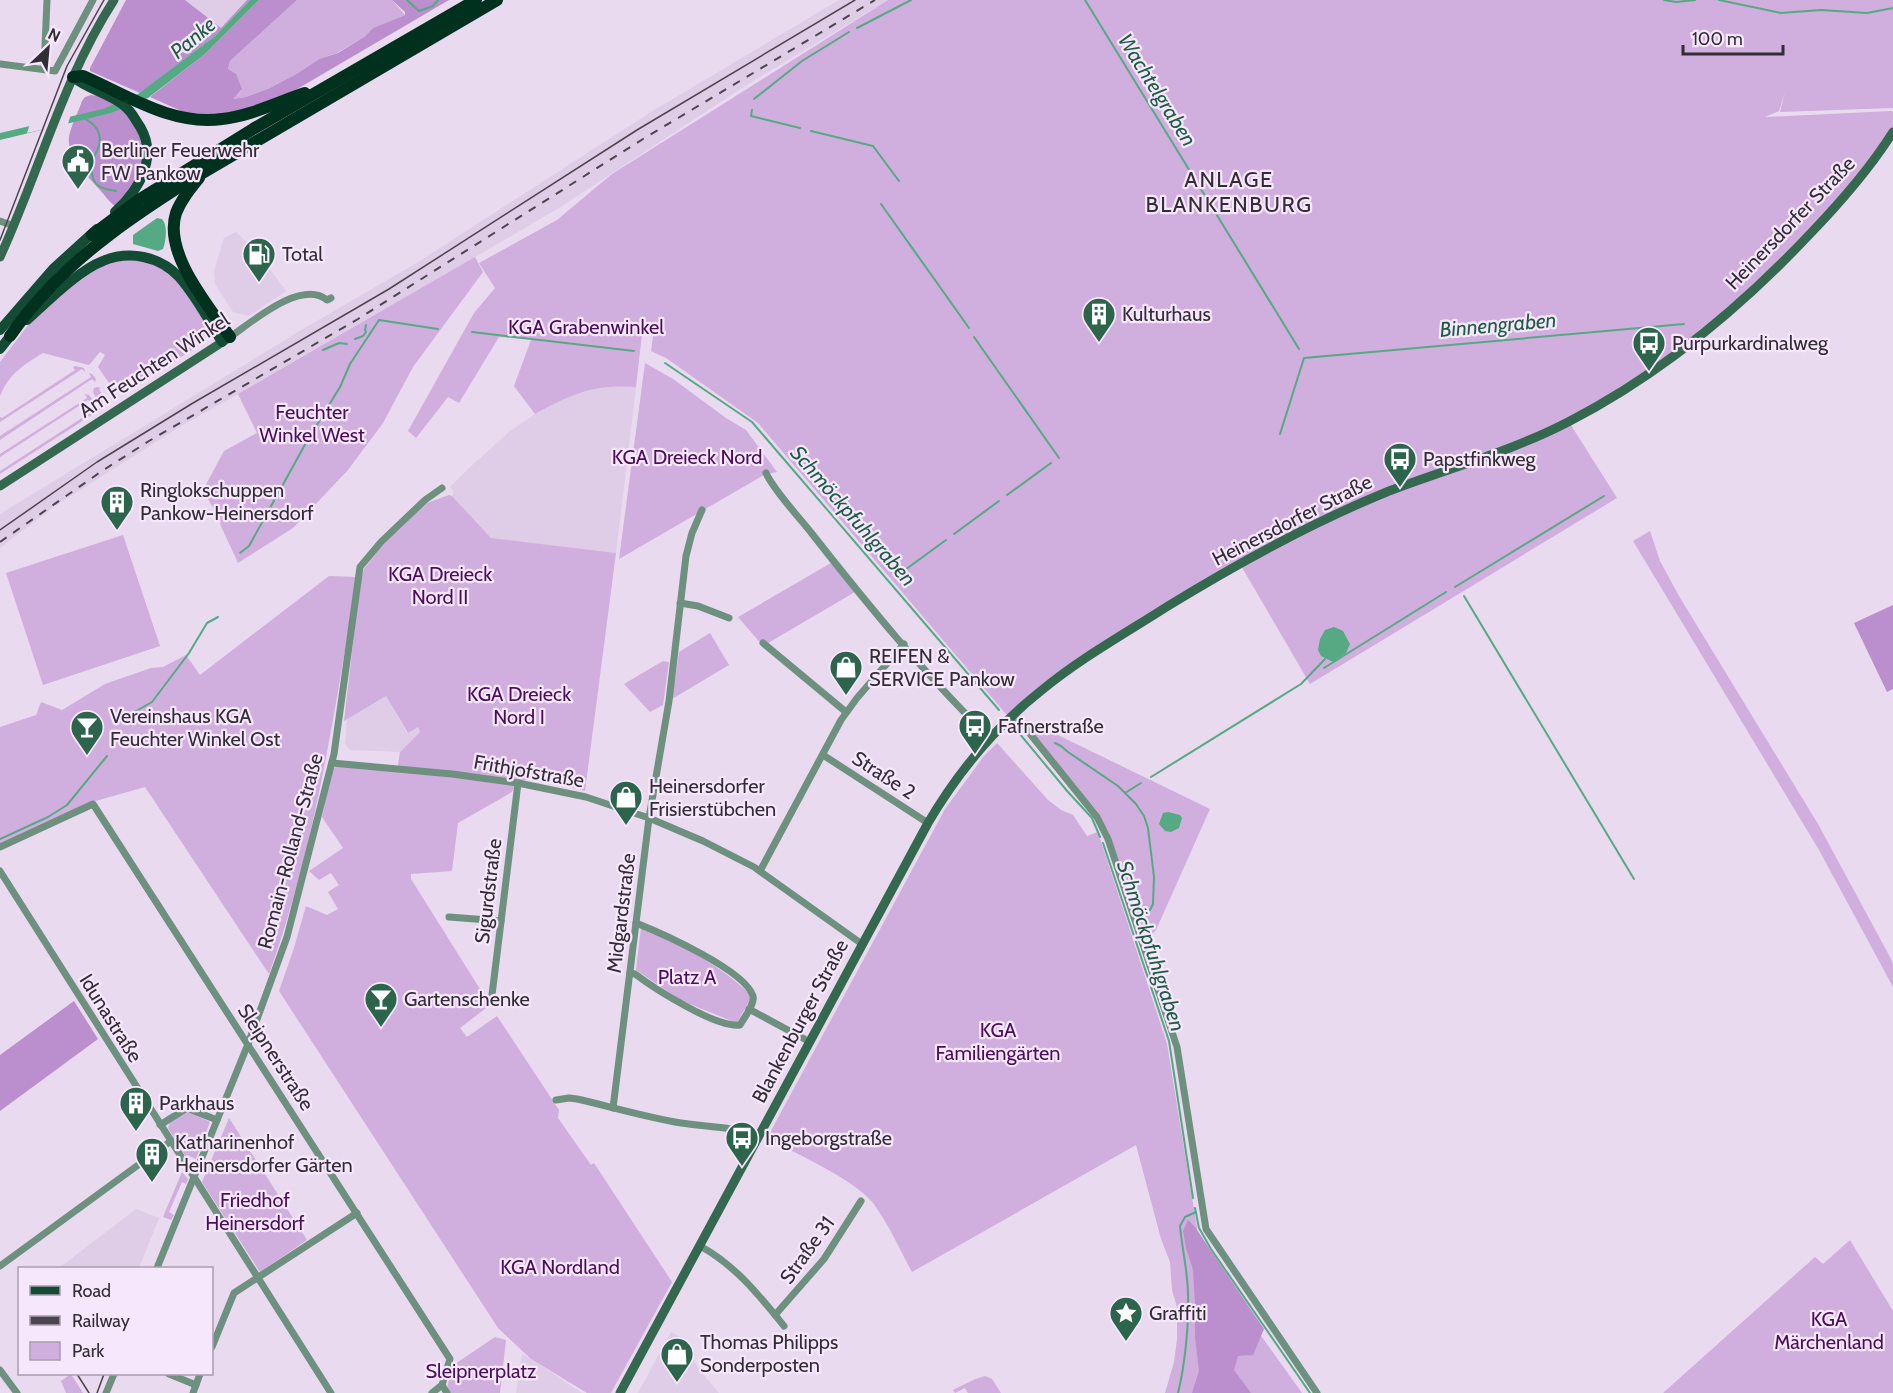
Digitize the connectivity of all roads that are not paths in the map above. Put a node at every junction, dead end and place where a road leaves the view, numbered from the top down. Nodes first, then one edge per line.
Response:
1 (47, 0) edge
2 (93, 0) edge
3 (114, 0) edge
4 (476, 0) edge
5 (497, 0) edge
6 (0, 64) edge
7 (44, 69) junction
8 (73, 76) junction
9 (333, 83) junction
10 (1893, 132) edge
11 (204, 173) junction
12 (0, 221) edge
13 (14, 226) junction
14 (92, 235) junction
15 (0, 257) edge
16 (332, 298) dead end
17 (5, 333) edge
18 (226, 340) junction
19 (0, 349) edge
20 (766, 473) dead end
21 (0, 486) edge
22 (442, 488) dead end
23 (702, 510) dead end
24 (681, 603) junction
25 (729, 618) dead end
26 (764, 643) dead end
27 (904, 644) junction
28 (846, 712) junction
29 (1012, 716) junction
30 (990, 738) junction
31 (823, 754) junction
32 (332, 763) junction
33 (518, 783) junction
34 (649, 818) junction
35 (928, 823) junction
36 (0, 847) edge
37 (760, 871) junction
38 (0, 872) edge
39 (449, 917) dead end
40 (501, 921) junction
41 (636, 923) junction
42 (862, 945) junction
43 (630, 973) junction
44 (491, 1003) dead end
45 (749, 1009) junction
46 (810, 1042) junction
47 (248, 1044) junction
48 (556, 1100) dead end
49 (613, 1108) junction
50 (217, 1120) junction
51 (160, 1125) junction
52 (759, 1137) junction
53 (171, 1141) junction
54 (194, 1176) junction
55 (861, 1201) dead end
56 (357, 1214) junction
57 (700, 1246) junction
58 (0, 1266) edge
59 (158, 1267) edge
60 (258, 1278) junction
61 (776, 1315) junction
62 (784, 1326) dead end
63 (213, 1345) edge
64 (0, 1370) edge
65 (114, 1375) edge
66 (171, 1375) edge
67 (201, 1375) edge
68 (196, 1385) junction
69 (442, 1386) junction
70 (17, 1393) edge
71 (106, 1393) edge
72 (193, 1393) edge
73 (332, 1393) edge
74 (432, 1393) edge
75 (447, 1393) edge
76 (620, 1393) edge
77 (1317, 1393) edge

1 - 7 street
2 - 7 street
3 - 8 main road
4 - 9 highway
5 - 11 highway
6 - 7 street
8 - 9 highway
8 - 13 main road
8 - 14 main road
9 - 14 highway
10 - 29 main road, Heinersdorfer Straße
11 - 17 highway
11 - 18 highway
12 - 13 street
13 - 15 main road
14 - 17 main road
16 - 18 street, Am Feuchten Winkel
17 - 18 main road
17 - 19 main road
18 - 21 main road, Am Feuchten Winkel
20 - 27 street
22 - 32 street, Romain-Rolland-Straße
23 - 24 street, Midgardstraße
24 - 25 street
24 - 34 street, Midgardstraße
26 - 28 street
27 - 28 street
27 - 30 street
28 - 31 street
29 - 30 main road, Heinersdorfer Straße
29 - 77 street
30 - 35 main road, Blankenburger Straße
31 - 35 street, Straße 2
31 - 37 street
32 - 33 street, Frithjofstraße
32 - 47 street, Romain-Rolland-Straße
33 - 34 street, Frithjofstraße
33 - 40 street, Sigurdstraße
34 - 37 street, Frithjofstraße
34 - 41 street, Midgardstraße
35 - 42 main road, Blankenburger Straße
36 - 47 street, Sleipnerstraße
37 - 42 street, Frithjofstraße
38 - 51 street, Idunastraße
39 - 40 street
40 - 44 street, Sigurdstraße
41 - 43 street, Midgardstraße
41 - 45 street
42 - 46 main road, Blankenburger Straße
43 - 45 street
43 - 49 street, Midgardstraße
45 - 46 street
46 - 52 main road, Blankenburger Straße
47 - 50 street, Romain-Rolland-Straße
47 - 56 street, Sleipnerstraße
48 - 49 street
49 - 52 street
50 - 51 street
50 - 54 street, Romain-Rolland-Straße
51 - 53 street, Idunastraße
52 - 57 main road, Blankenburger Straße
53 - 54 street, Idunastraße
53 - 58 street
54 - 59 street, Romain-Rolland-Straße
54 - 60 street, Idunastraße
55 - 61 street, Straße 31
56 - 60 street
56 - 69 street, Sleipnerstraße
57 - 61 street, Straße 31
57 - 76 main road, Blankenburger Straße
60 - 63 street
60 - 73 street, Idunastraße
61 - 62 street, Straße 31
64 - 70 street
65 - 71 street
66 - 68 street
67 - 68 street
68 - 72 street
69 - 74 street
69 - 75 street

